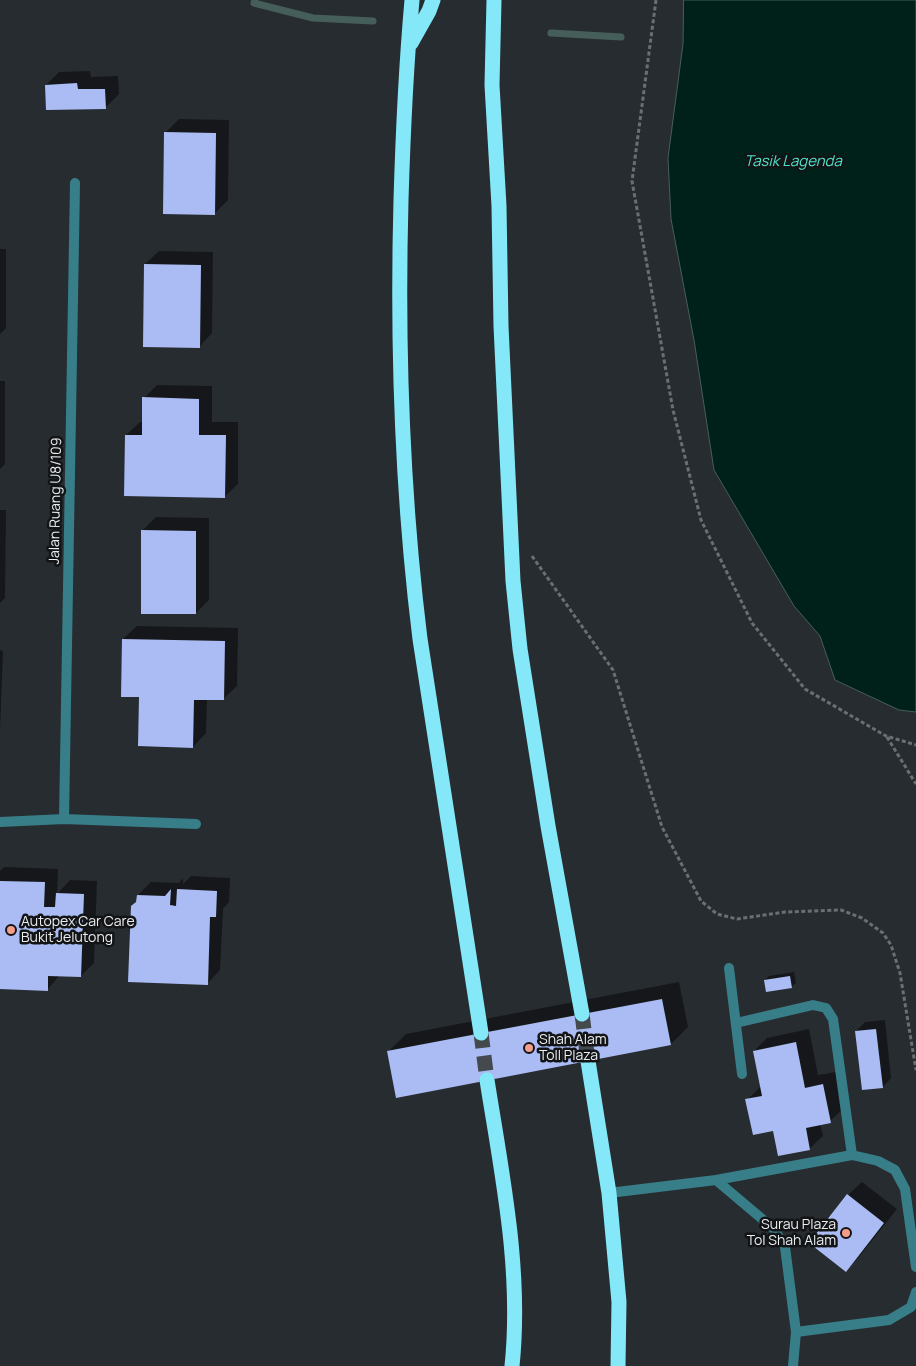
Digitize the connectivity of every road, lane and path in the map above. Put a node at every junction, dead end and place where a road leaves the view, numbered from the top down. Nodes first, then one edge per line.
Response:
1 (412, 0) edge
2 (433, 0) edge
3 (494, 0) edge
4 (656, 0) edge
5 (407, 49) junction
6 (75, 183) dead end
7 (509, 524) junction
8 (886, 736) junction
9 (916, 745) edge
10 (916, 784) edge
11 (64, 819) junction
12 (0, 822) edge
13 (196, 824) dead end
14 (729, 968) dead end
15 (582, 1014) tunnel mouth
16 (736, 1023) junction
17 (481, 1033) tunnel mouth
18 (588, 1061) tunnel mouth
19 (916, 1070) edge
20 (742, 1074) dead end
21 (487, 1080) tunnel mouth
22 (852, 1155) junction
23 (716, 1180) junction
24 (609, 1193) junction
25 (916, 1267) edge
26 (916, 1292) edge
27 (796, 1332) junction
28 (512, 1366) edge
29 (618, 1366) edge
30 (793, 1366) edge

1 - 5 highway
2 - 5 highway
3 - 7 highway
4 - 8 path
5 - 17 highway
6 - 11 street, Jalan Ruang U8/109
7 - 15 highway
7 - 19 path
8 - 9 path
8 - 10 path
11 - 12 street
11 - 13 street
14 - 16 street
16 - 20 street
16 - 22 street
18 - 24 highway
21 - 28 highway
22 - 23 street
22 - 25 street
23 - 24 street
23 - 27 street
24 - 29 highway
26 - 27 street
27 - 30 street

